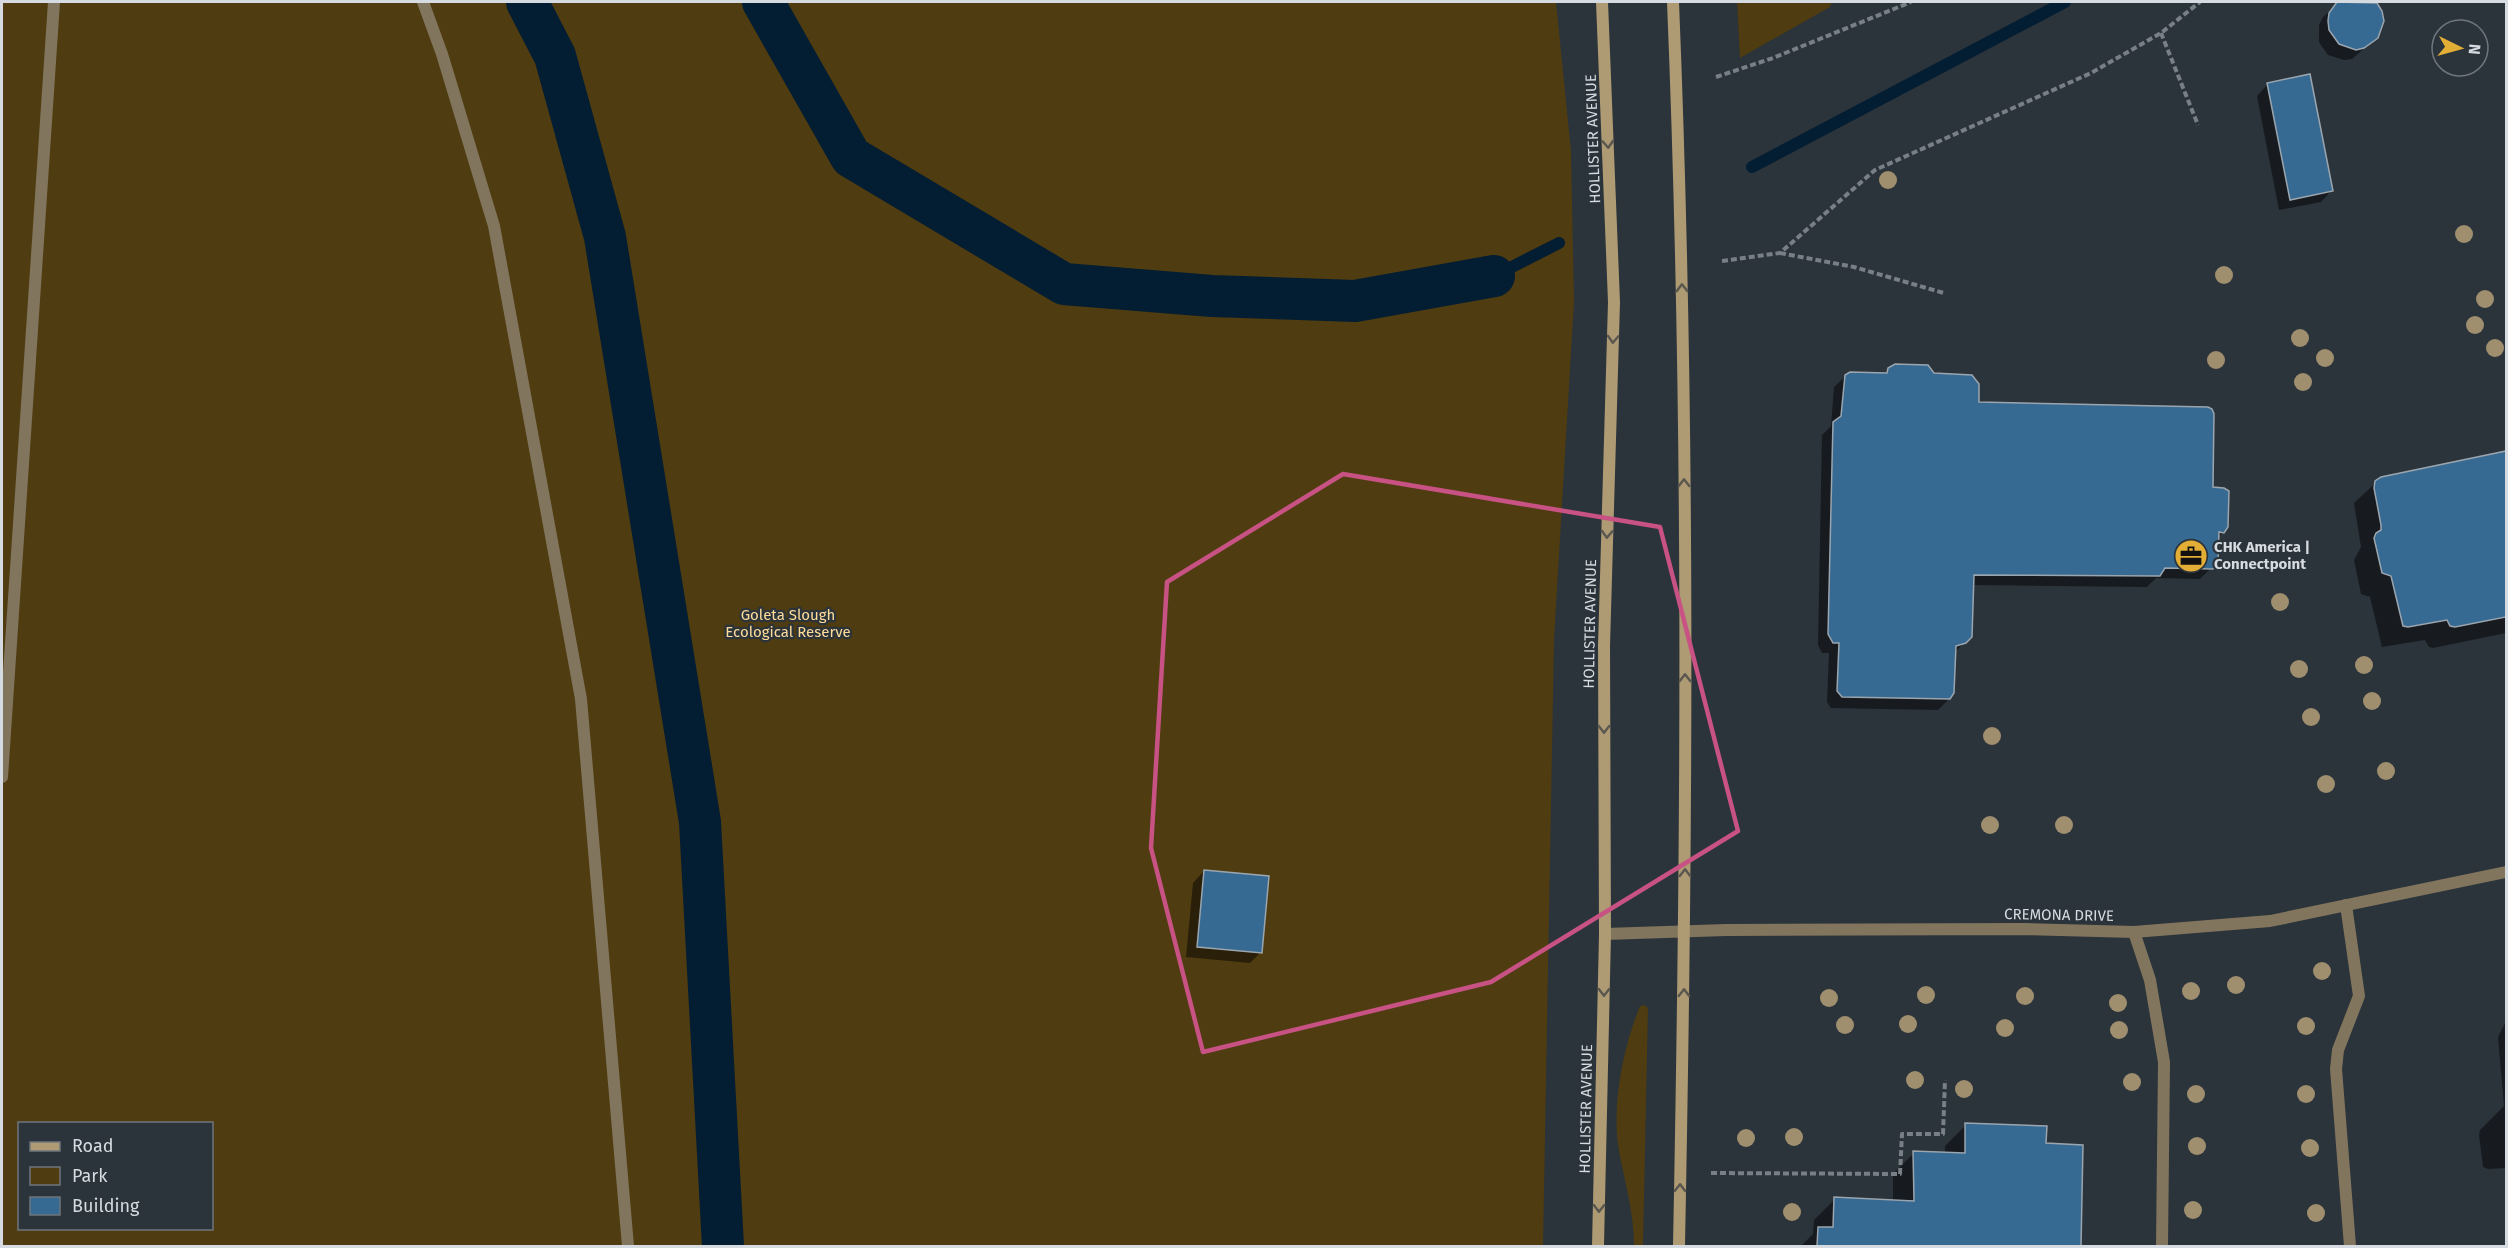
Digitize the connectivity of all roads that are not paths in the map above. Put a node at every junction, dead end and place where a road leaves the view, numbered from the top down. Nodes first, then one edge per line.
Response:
1 (54, 2) edge
2 (423, 2) edge
3 (1602, 2) edge
4 (1673, 2) edge
5 (2, 777) edge
6 (2506, 872) edge
7 (2346, 905) junction
8 (1685, 931) junction
9 (2133, 932) junction
10 (1605, 934) junction
11 (628, 1246) edge
12 (1598, 1246) edge
13 (1679, 1246) edge
14 (2162, 1246) edge
15 (2350, 1246) edge

1 - 5 street
2 - 11 street
3 -> 10 main road, HOLLISTER AVENUE
8 -> 4 main road
6 - 7 street, CREMONA DRIVE
7 - 9 street, CREMONA DRIVE
7 - 15 street
8 - 9 street, CREMONA DRIVE
8 - 10 street, CREMONA DRIVE
13 -> 8 main road
9 - 14 street
10 -> 12 main road, HOLLISTER AVENUE

